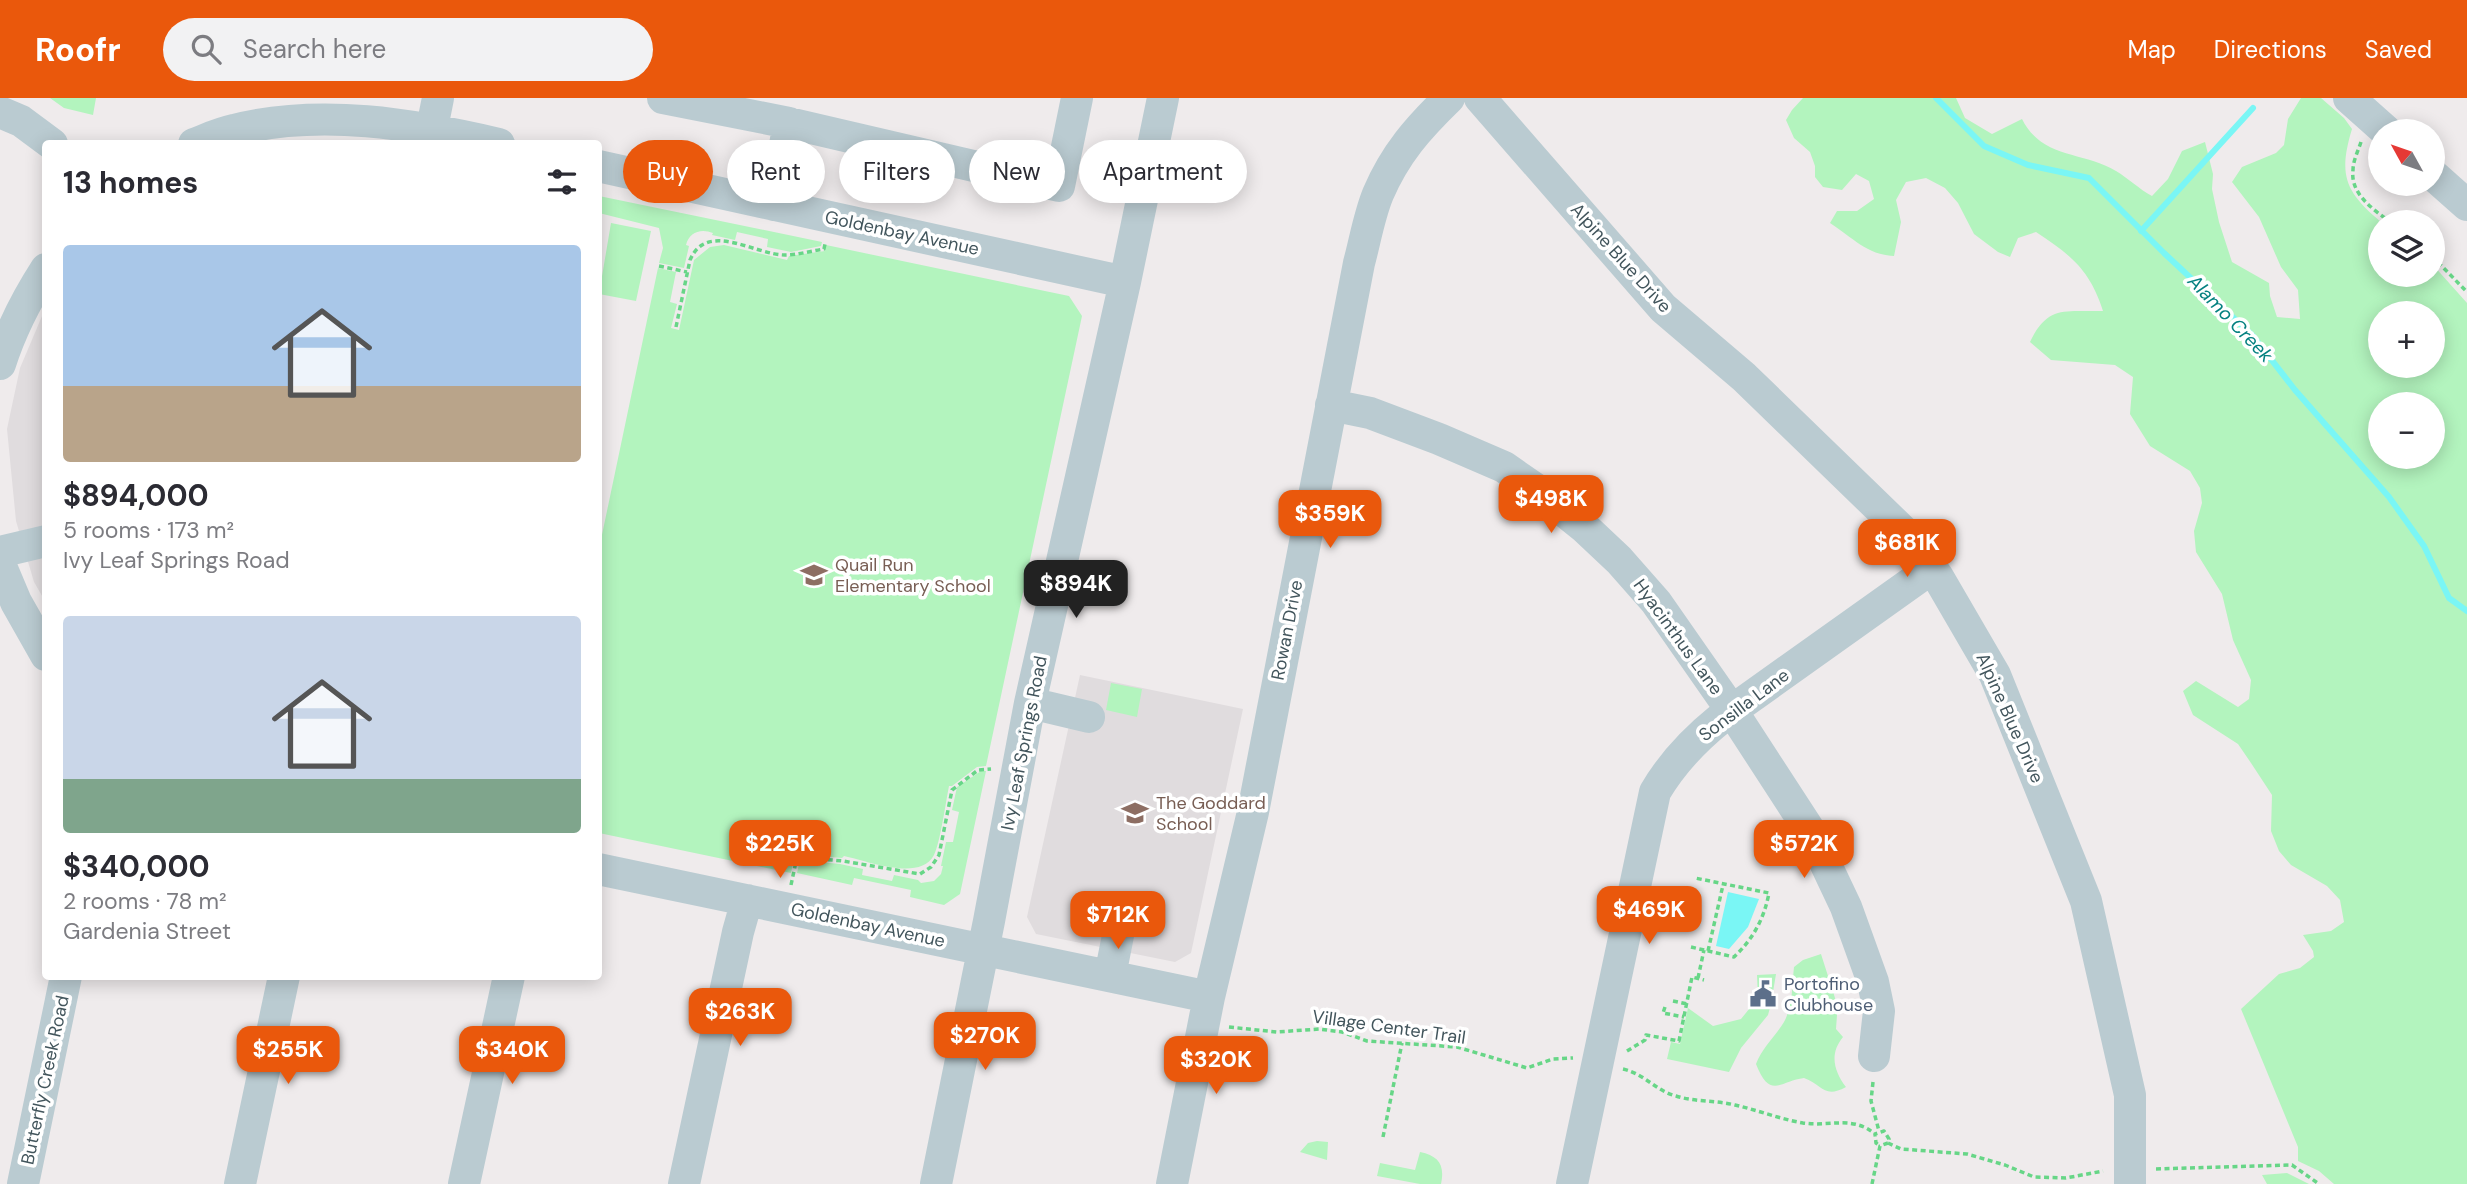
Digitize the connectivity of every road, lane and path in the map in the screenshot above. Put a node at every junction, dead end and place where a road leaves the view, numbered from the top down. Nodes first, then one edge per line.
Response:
1 (438, 98) edge
2 (663, 98) edge
3 (1077, 98) edge
4 (1163, 98) edge
5 (1449, 98) edge
6 (1480, 98) edge
7 (2349, 98) edge
8 (0, 112) edge
9 (789, 123) junction
10 (2368, 125) edge
11 (432, 128) junction
12 (2368, 136) edge
13 (47, 140) edge
14 (205, 140) edge
15 (482, 140) edge
16 (602, 167) edge
17 (2445, 186) edge
18 (774, 205) junction
19 (2467, 205) edge
20 (2375, 210) edge
21 (831, 218) junction
22 (659, 266) dead end
23 (2445, 269) edge
24 (687, 272) junction
25 (42, 275) edge
26 (1125, 282) junction
27 (2467, 292) edge
28 (676, 327) dead end
29 (0, 364) edge
30 (1331, 405) junction
31 (42, 542) edge
32 (0, 552) edge
33 (0, 564) edge
34 (1932, 568) junction
35 (42, 648) edge
36 (1030, 703) junction
37 (1732, 711) junction
38 (1089, 717) dead end
39 (993, 770) dead end
40 (602, 870) edge
41 (1695, 878) dead end
42 (1723, 884) junction
43 (747, 900) junction
44 (785, 908) junction
45 (1123, 910) dead end
46 (1691, 947) dead end
47 (984, 949) junction
48 (1706, 951) junction
49 (1110, 976) junction
50 (1698, 978) junction
51 (65, 980) edge
52 (283, 980) edge
53 (508, 980) edge
54 (1704, 980) dead end
55 (1209, 997) junction
56 (1673, 1001) dead end
57 (1687, 1004) junction
58 (1665, 1007) dead end
59 (1684, 1017) junction
60 (1228, 1027) dead end
61 (1402, 1043) junction
62 (1620, 1056) dead end
63 (1874, 1056) joint
64 (1583, 1061) dead end
65 (1618, 1068) dead end
66 (1877, 1133) junction
67 (1383, 1137) dead end
68 (1880, 1146) junction
69 (23, 1184) edge
70 (240, 1184) edge
71 (464, 1184) edge
72 (684, 1184) edge
73 (936, 1184) edge
74 (1172, 1184) edge
75 (1572, 1184) edge
76 (1872, 1184) edge
77 (2130, 1184) edge

1 - 11 street
2 - 9 street
3 - 9 street
4 - 26 street, Ivy Leaf Springs Road
5 - 30 street, Rowan Drive
6 - 34 street, Alpine Blue Drive
7 - 10 street
8 - 13 street
9 - 18 street
11 - 14 street
11 - 15 street
12 - 20 path
16 - 18 street, Goldenbay Avenue
17 - 19 street
18 - 21 street, Goldenbay Avenue
21 - 24 path
21 - 26 street, Goldenbay Avenue
22 - 24 path
23 - 27 path
24 - 28 path
25 - 29 street
26 - 36 street, Ivy Leaf Springs Road
30 - 37 street, Hyacinthus Lane
30 - 55 street, Rowan Drive
31 - 32 street
33 - 35 street
34 - 37 street, Sonsilla Lane
34 - 77 street, Alpine Blue Drive
36 - 38 street
36 - 47 street, Ivy Leaf Springs Road
37 - 63 street, Hyacinthus Lane
37 - 75 street, Sonsilla Lane
39 - 44 path
40 - 43 street, Goldenbay Avenue
41 - 42 path
42 - 48 path
42 - 48 path
43 - 44 street, Goldenbay Avenue
43 - 72 street
44 - 47 street, Goldenbay Avenue
45 - 49 street
46 - 48 path
47 - 49 street, Goldenbay Avenue
47 - 73 street, Ivy Leaf Springs Road
48 - 50 path
49 - 55 street, Goldenbay Avenue
50 - 54 path
50 - 57 path
51 - 69 street, Butterfly Creek Road
52 - 70 street
53 - 71 street
55 - 74 street, Rowan Drive
56 - 57 path
57 - 59 path
58 - 59 path
59 - 62 path
60 - 61 path, Village Center Trail
61 - 64 path, Village Center Trail
61 - 67 path
63 - 66 path
65 - 66 path
66 - 68 path
66 - 68 path
68 - 76 path

